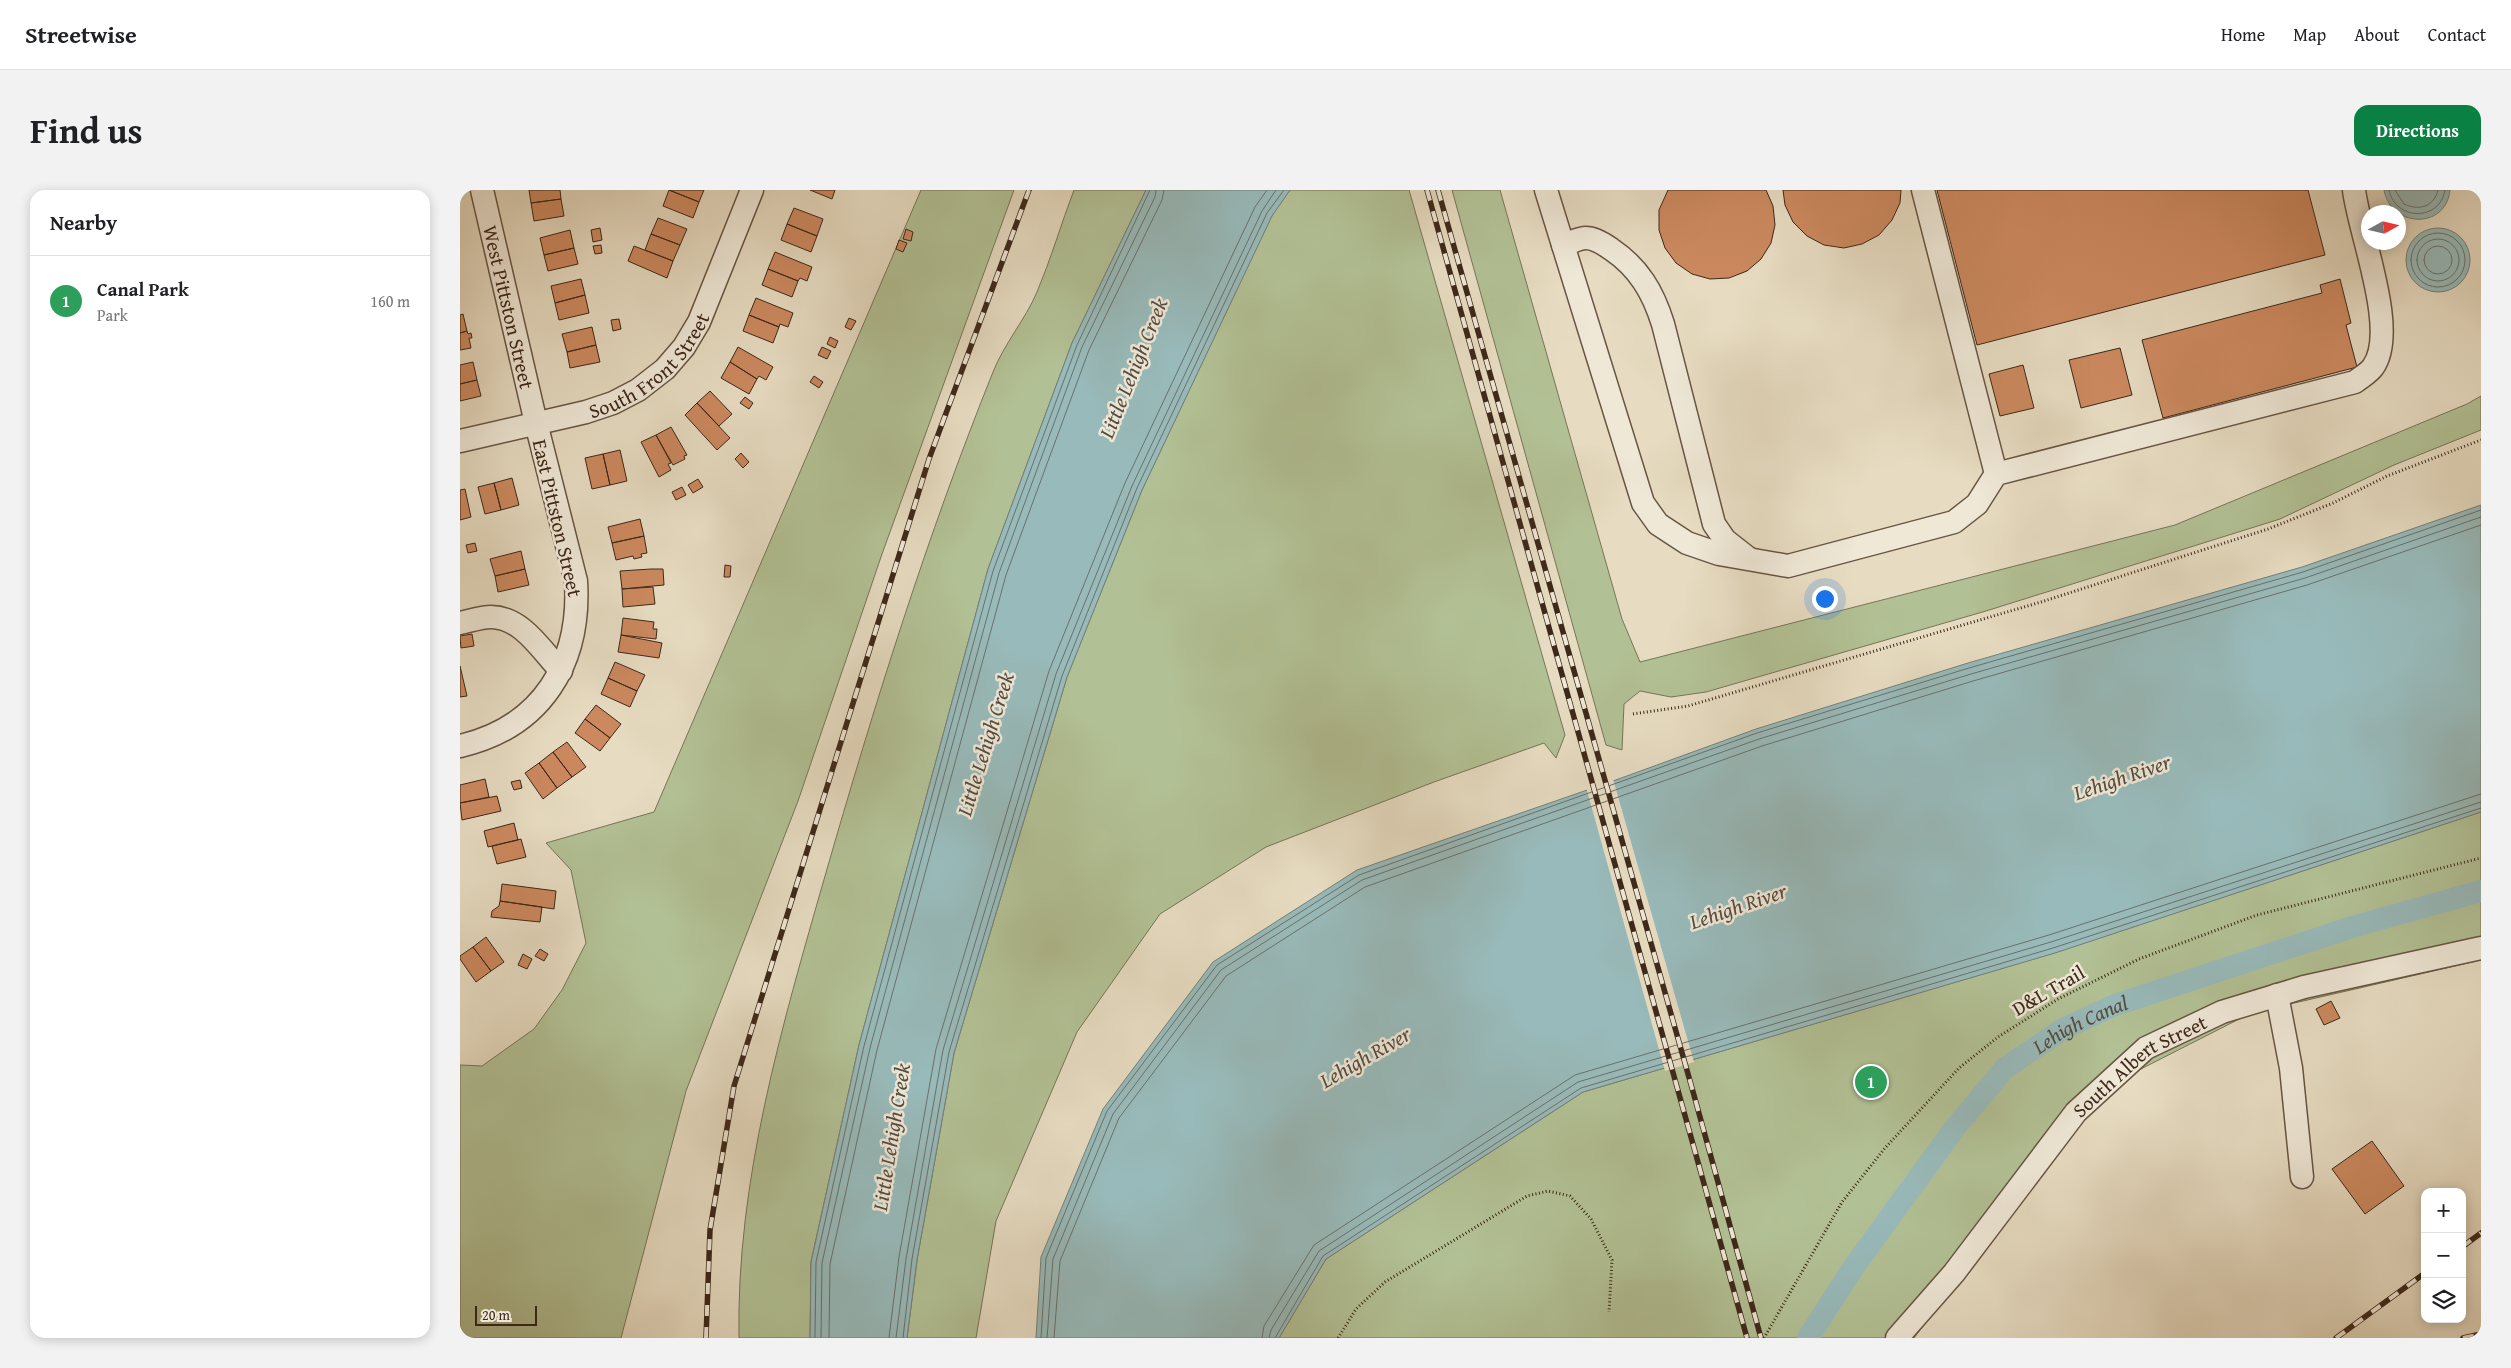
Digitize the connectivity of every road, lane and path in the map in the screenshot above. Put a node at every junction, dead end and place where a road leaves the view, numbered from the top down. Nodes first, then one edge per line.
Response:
1 (482, 190) edge
2 (752, 190) edge
3 (1546, 190) edge
4 (1923, 190) edge
5 (2354, 190) edge
6 (1563, 245) junction
7 (536, 423) junction
8 (2481, 440) edge
9 (460, 441) edge
10 (1996, 474) junction
11 (1751, 560) junction
12 (460, 623) edge
13 (561, 671) junction
14 (1633, 714) dead end
15 (460, 746) edge
16 (2481, 858) edge
17 (2481, 948) edge
18 (2277, 995) junction
19 (2302, 1177) dead end
20 (1609, 1312) dead end
21 (1338, 1338) edge
22 (1764, 1338) edge
23 (1897, 1338) edge

1 - 7 street, West Pittston Street
2 - 7 street, South Front Street
3 - 6 street
4 - 10 street
5 - 10 street
6 - 11 street
6 - 11 street
7 - 9 street, South Front Street
7 - 13 street, East Pittston Street
8 - 14 path
10 - 11 street
12 - 13 street
13 - 15 street, East Pittston Street
16 - 22 path, D&L Trail
17 - 18 street, South Albert Street
18 - 19 street
18 - 23 street, South Albert Street
20 - 21 path

